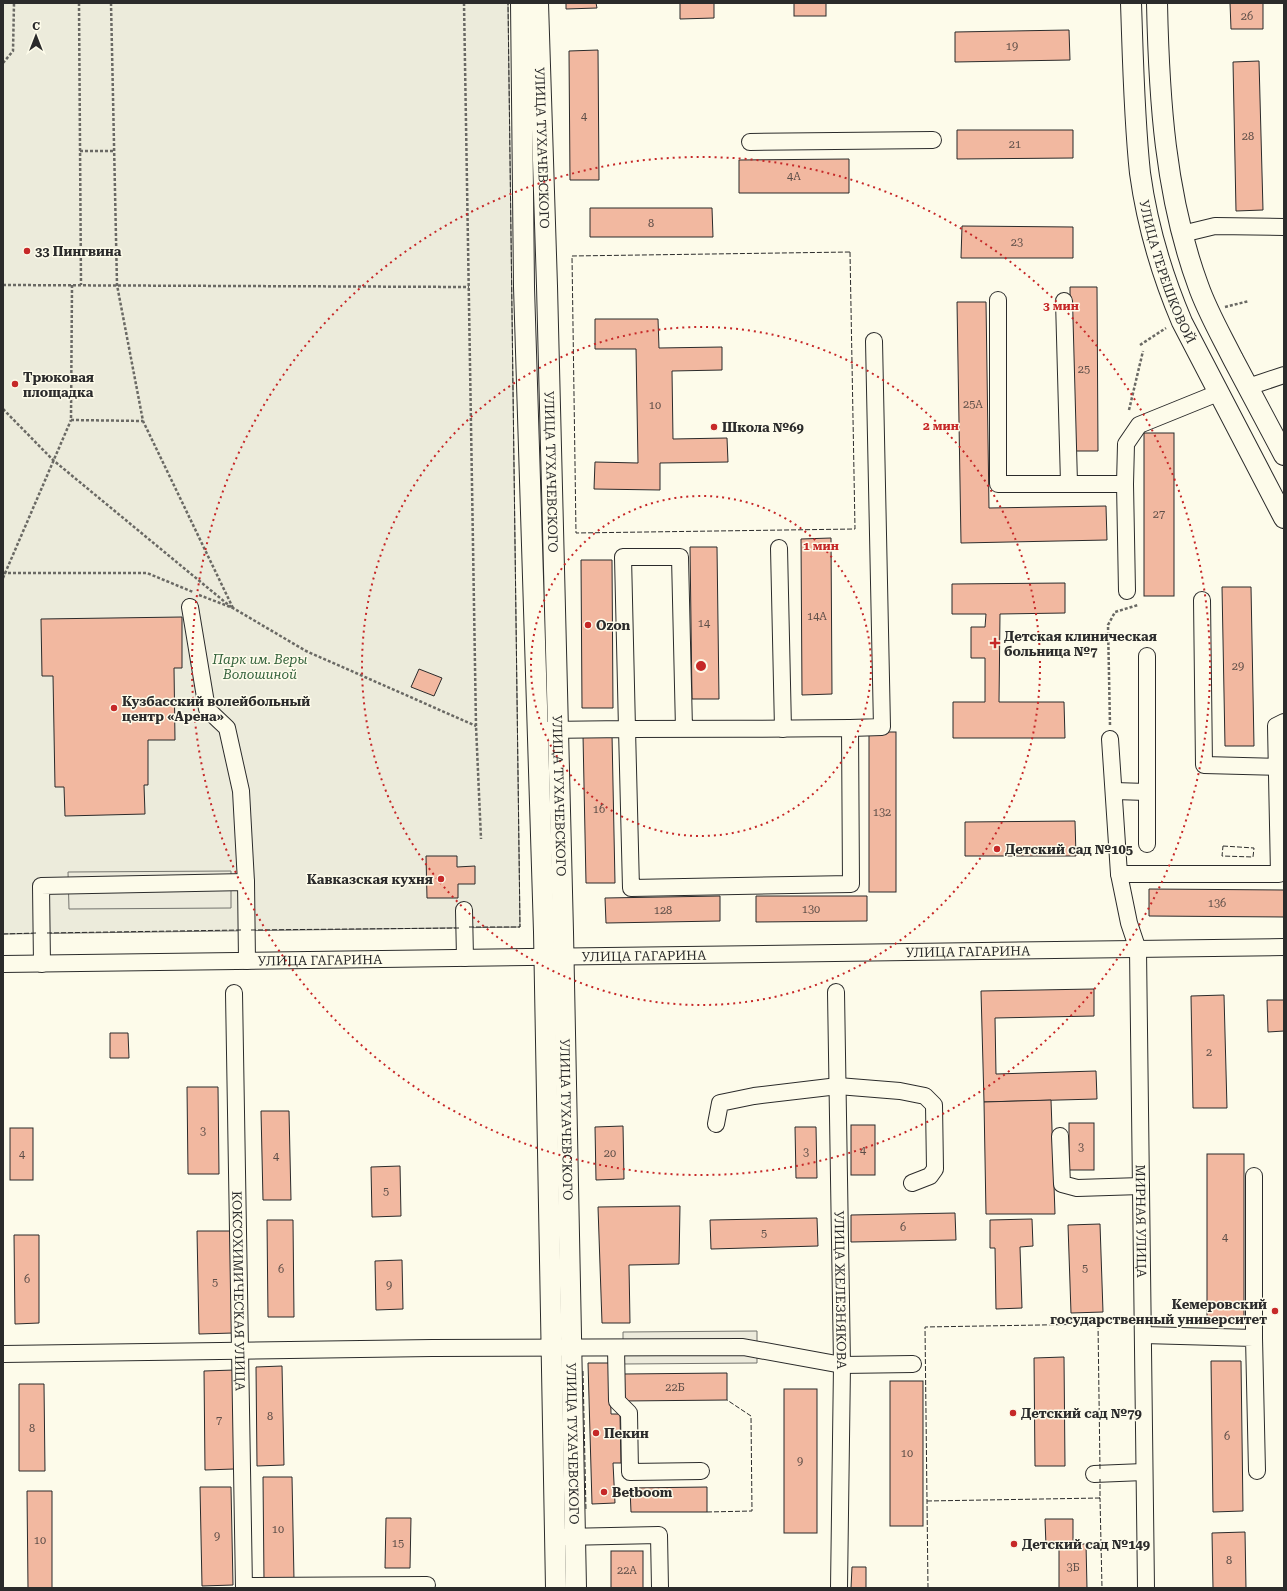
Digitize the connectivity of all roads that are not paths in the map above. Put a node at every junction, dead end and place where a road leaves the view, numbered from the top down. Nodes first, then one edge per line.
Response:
1 (521, 3) edge
2 (538, 3) edge
3 (1131, 3) edge
4 (1157, 3) edge
5 (933, 140) dead end
6 (750, 142) dead end
7 (1284, 227) edge
8 (1182, 234) junction
9 (998, 300) dead end
10 (1064, 301) dead end
11 (874, 341) dead end
12 (1284, 375) edge
13 (1248, 387) junction
14 (1218, 393) junction
15 (1284, 455) edge
16 (1069, 483) junction
17 (1125, 484) junction
18 (1284, 518) edge
19 (779, 548) dead end
20 (1127, 591) dead end
21 (1202, 600) dead end
22 (190, 607) dead end
23 (1147, 656) dead end
24 (1284, 722) edge
25 (850, 728) junction
26 (627, 729) junction
27 (684, 729) junction
28 (783, 729) junction
29 (548, 730) junction
30 (1110, 739) road end
31 (1277, 767) junction
32 (1114, 791) junction
33 (1147, 792) junction
34 (1148, 844) dead end
35 (1120, 874) junction
36 (246, 882) junction
37 (464, 910) dead end
38 (1284, 947) edge
39 (1138, 950) junction
40 (554, 957) junction
41 (465, 958) junction
42 (247, 961) junction
43 (3, 964) edge
44 (42, 964) junction
45 (836, 992) dead end
46 (234, 993) dead end
47 (838, 1086) junction
48 (716, 1124) dead end
49 (1060, 1136) dead end
50 (1254, 1176) dead end
51 (912, 1183) dead end
52 (1141, 1186) junction
53 (1143, 1335) junction
54 (1254, 1338) junction
55 (561, 1348) junction
56 (616, 1348) junction
57 (241, 1351) junction
58 (3, 1354) edge
59 (913, 1364) dead end
60 (842, 1365) junction
61 (701, 1471) dead end
62 (1257, 1471) dead end
63 (1144, 1472) junction
64 (1094, 1474) dead end
65 (565, 1537) junction
66 (427, 1585) dead end
67 (244, 1587) edge
68 (556, 1588) edge
69 (576, 1588) edge
70 (660, 1588) edge
71 (840, 1588) edge
72 (1146, 1588) edge

1 - 29 main road, УЛИЦА ТУХАЧЕВСКОГО
2 - 29 main road, УЛИЦА ТУХАЧЕВСКОГО
3 - 14 main road, УЛИЦА ТЕРЕШКОВОЙ
4 - 8 main road, УЛИЦА ТЕРЕШКОВОЙ
5 - 6 street
7 - 8 street
8 - 13 main road, УЛИЦА ТЕРЕШКОВОЙ
9 - 16 street
10 - 16 street
11 - 25 street
12 - 13 street
13 - 15 main road, УЛИЦА ТЕРЕШКОВОЙ
14 - 17 street
14 - 18 main road, УЛИЦА ТЕРЕШКОВОЙ
16 - 17 street
17 - 20 street
19 - 28 street
21 - 31 street
22 - 36 street
23 - 33 street
24 - 31 street
25 - 26 street
25 - 28 street
26 - 27 street
26 - 27 street
26 - 29 street
27 - 28 street
29 - 40 main road, УЛИЦА ТУХАЧЕВСКОГО
30 - 32 street, МИРНАЯ УЛИЦА
31 - 35 street
32 - 33 street
32 - 35 street, МИРНАЯ УЛИЦА
33 - 34 street
35 - 39 street, МИРНАЯ УЛИЦА
36 - 42 street
36 - 44 street
37 - 41 street
38 - 39 street, УЛИЦА ГАГАРИНА
39 - 40 street, УЛИЦА ГАГАРИНА
39 - 52 street, МИРНАЯ УЛИЦА
40 - 41 street, УЛИЦА ГАГАРИНА
40 - 55 main road, УЛИЦА ТУХАЧЕВСКОГО
41 - 42 street, УЛИЦА ГАГАРИНА
42 - 44 street, УЛИЦА ГАГАРИНА
43 - 44 street, УЛИЦА ГАГАРИНА
45 - 47 street, УЛИЦА ЖЕЛЕЗНЯКОВА
46 - 57 street, КОКСОХИМИЧЕСКАЯ УЛИЦА
47 - 48 street
47 - 51 street
47 - 60 street, УЛИЦА ЖЕЛЕЗНЯКОВА
49 - 52 street
50 - 54 street
52 - 53 street, МИРНАЯ УЛИЦА
53 - 54 street
53 - 63 street, МИРНАЯ УЛИЦА
54 - 62 street
55 - 56 street
55 - 57 street
55 - 65 main road, УЛИЦА ТУХАЧЕВСКОГО
56 - 60 street
56 - 61 street
57 - 58 street
57 - 67 street, КОКСОХИМИЧЕСКАЯ УЛИЦА
59 - 60 street
60 - 71 street, УЛИЦА ЖЕЛЕЗНЯКОВА
63 - 64 street
63 - 72 street, МИРНАЯ УЛИЦА
65 - 68 main road, УЛИЦА ТУХАЧЕВСКОГО
65 - 69 main road, УЛИЦА ТУХАЧЕВСКОГО
65 - 70 street
66 - 67 street

